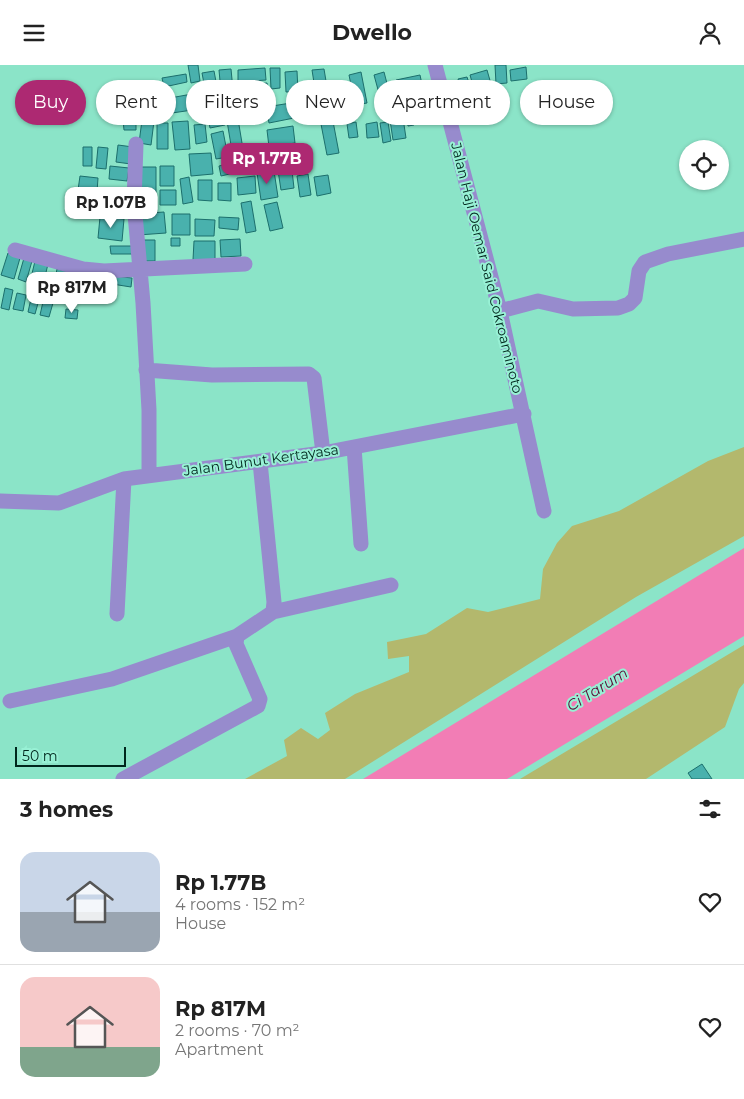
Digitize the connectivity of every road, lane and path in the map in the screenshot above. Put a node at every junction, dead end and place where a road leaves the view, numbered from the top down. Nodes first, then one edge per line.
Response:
1 (435, 65) edge
2 (136, 144) dead end
3 (744, 239) edge
4 (15, 250) dead end
5 (245, 264) dead end
6 (139, 268) junction
7 (500, 311) junction
8 (146, 370) junction
9 (524, 414) junction
10 (354, 447) junction
11 (323, 453) junction
12 (260, 462) junction
13 (149, 475) junction
14 (124, 479) junction
15 (0, 501) edge
16 (544, 511) dead end
17 (361, 545) dead end
18 (391, 585) dead end
19 (273, 612) junction
20 (117, 614) dead end
21 (237, 636) junction
22 (10, 701) dead end
23 (123, 779) edge

1 - 7 street, Jalan Haji Oemar Said Cokroaminoto
2 - 6 street
3 - 7 street
4 - 6 street
5 - 6 street
6 - 8 street
7 - 9 street, Jalan Haji Oemar Said Cokroaminoto
8 - 11 street
8 - 13 street
9 - 10 street, Jalan Bunut Kertayasa
9 - 16 street, Jalan Haji Oemar Said Cokroaminoto
10 - 11 street, Jalan Bunut Kertayasa
10 - 17 street
11 - 12 street, Jalan Bunut Kertayasa
12 - 13 street, Jalan Bunut Kertayasa
12 - 19 street
13 - 14 street, Jalan Bunut Kertayasa
14 - 15 street, Jalan Bunut Kertayasa
14 - 20 street
18 - 19 street
19 - 21 street
21 - 22 street
21 - 23 street

